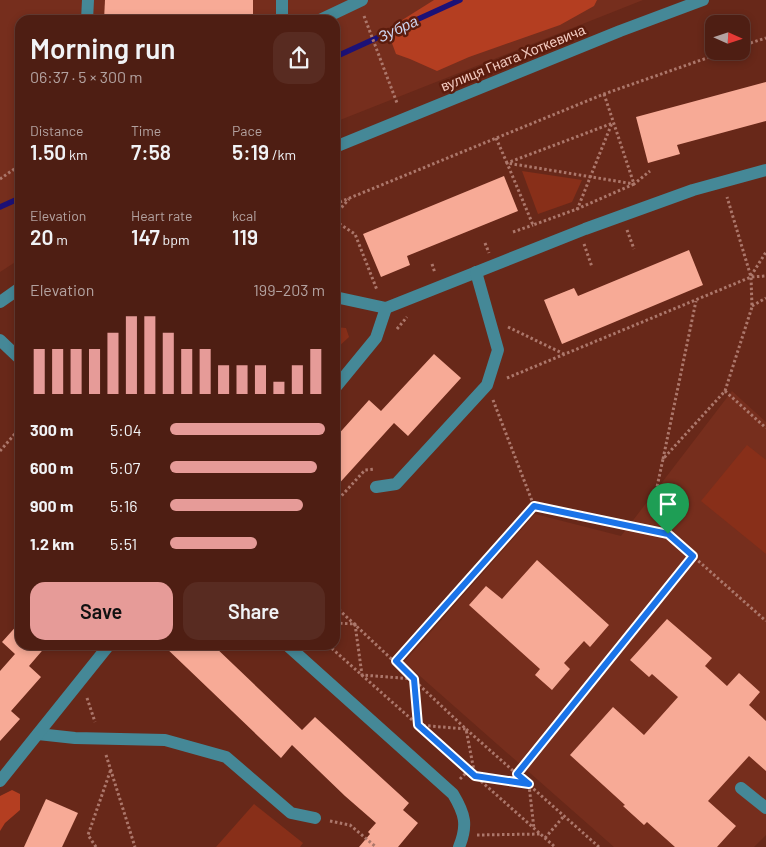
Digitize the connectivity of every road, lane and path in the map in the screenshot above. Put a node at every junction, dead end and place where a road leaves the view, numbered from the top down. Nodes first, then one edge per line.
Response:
1 (88, 0) edge
2 (282, 0) edge
3 (362, 0) edge
4 (703, 0) edge
5 (87, 15) edge
6 (282, 15) edge
7 (330, 15) edge
8 (366, 22) dead end
9 (766, 38) edge
10 (750, 43) edge
11 (705, 59) edge
12 (604, 94) junction
13 (397, 103) dead end
14 (613, 123) junction
15 (496, 138) junction
16 (340, 145) edge
17 (506, 163) junction
18 (15, 168) edge
19 (766, 170) edge
20 (650, 171) dead end
21 (590, 177) junction
22 (0, 179) edge
23 (634, 184) junction
24 (725, 192) dead end
25 (351, 197) junction
26 (340, 202) edge
27 (340, 209) edge
28 (577, 209) junction
29 (340, 224) edge
30 (533, 225) junction
31 (625, 227) dead end
32 (513, 232) dead end
33 (592, 240) dead end
34 (584, 244) junction
35 (575, 247) dead end
36 (634, 249) dead end
37 (766, 252) edge
38 (592, 267) dead end
39 (476, 272) junction
40 (766, 276) edge
41 (750, 277) junction
42 (15, 292) edge
43 (379, 295) dead end
44 (340, 298) edge
45 (766, 298) edge
46 (696, 300) junction
47 (0, 302) edge
48 (752, 307) junction
49 (386, 308) junction
50 (411, 313) dead end
51 (490, 318) junction
52 (392, 335) dead end
53 (0, 340) edge
54 (15, 354) edge
55 (564, 354) junction
56 (340, 382) edge
57 (487, 386) junction
58 (725, 391) junction
59 (495, 404) dead end
60 (766, 428) edge
61 (15, 434) edge
62 (0, 451) edge
63 (663, 460) junction
64 (376, 487) dead end
65 (534, 506) junction
66 (668, 534) junction
67 (693, 556) junction
68 (340, 610) edge
69 (766, 620) edge
70 (340, 623) edge
71 (355, 624) junction
72 (105, 650) edge
73 (293, 650) edge
74 (334, 650) edge
75 (396, 661) junction
76 (362, 675) junction
77 (414, 679) junction
78 (81, 680) junction
79 (418, 725) junction
80 (466, 729) junction
81 (38, 734) junction
82 (101, 738) junction
83 (111, 769) junction
84 (517, 774) junction
85 (475, 776) junction
86 (0, 780) edge
87 (529, 784) junction
88 (741, 788) dead end
89 (766, 808) edge
90 (564, 816) junction
91 (314, 818) joint
92 (534, 828) junction
93 (540, 834) junction
94 (545, 838) junction
95 (461, 841) edge
96 (96, 847) edge
97 (135, 847) edge
98 (376, 847) edge
99 (555, 847) edge
100 (599, 847) edge

1 - 5 street
2 - 6 street
3 - 7 street
4 - 16 street, вулиця Гната Хоткевича
8 - 13 path
9 - 10 path
11 - 12 path
12 - 14 path
12 - 15 path
14 - 17 path
14 - 21 path
14 - 23 path
15 - 17 path
15 - 25 path
17 - 21 path
17 - 30 path
18 - 22 path
19 - 39 street
20 - 23 path
21 - 23 path
21 - 28 path
23 - 28 path
24 - 41 path
25 - 26 path
25 - 27 path
28 - 30 path
29 - 43 path
30 - 32 path
31 - 36 path
33 - 34 path
34 - 35 path
34 - 38 path
37 - 41 path
39 - 49 street
39 - 51 street
40 - 41 path
41 - 46 path
41 - 48 path
42 - 47 street
44 - 49 street
45 - 48 path
46 - 55 path
46 - 63 path
48 - 58 path
49 - 56 street
50 - 52 path
51 - 55 path
51 - 57 street
53 - 54 street
55 - 57 path
57 - 64 street
58 - 60 path
58 - 63 path
59 - 65 path
61 - 62 path
63 - 66 path
65 - 66 path
65 - 75 path
66 - 67 path
67 - 69 path
67 - 84 path
68 - 71 path
70 - 71 path
71 - 75 path
71 - 76 path
72 - 78 street
73 - 95 street
74 - 76 path
75 - 77 path
76 - 77 path
76 - 79 path
77 - 79 path
77 - 80 path
78 - 81 street
78 - 82 path
79 - 80 path
79 - 85 path
80 - 84 path
80 - 85 path
81 - 82 street
81 - 86 street
82 - 83 path
82 - 91 street
83 - 96 path
83 - 97 path
84 - 87 path
85 - 87 path
85 - 92 path
87 - 90 path
87 - 92 path
88 - 89 street
90 - 94 path
90 - 100 path
91 - 98 path
92 - 93 path
93 - 94 path
93 - 95 path
94 - 99 path

